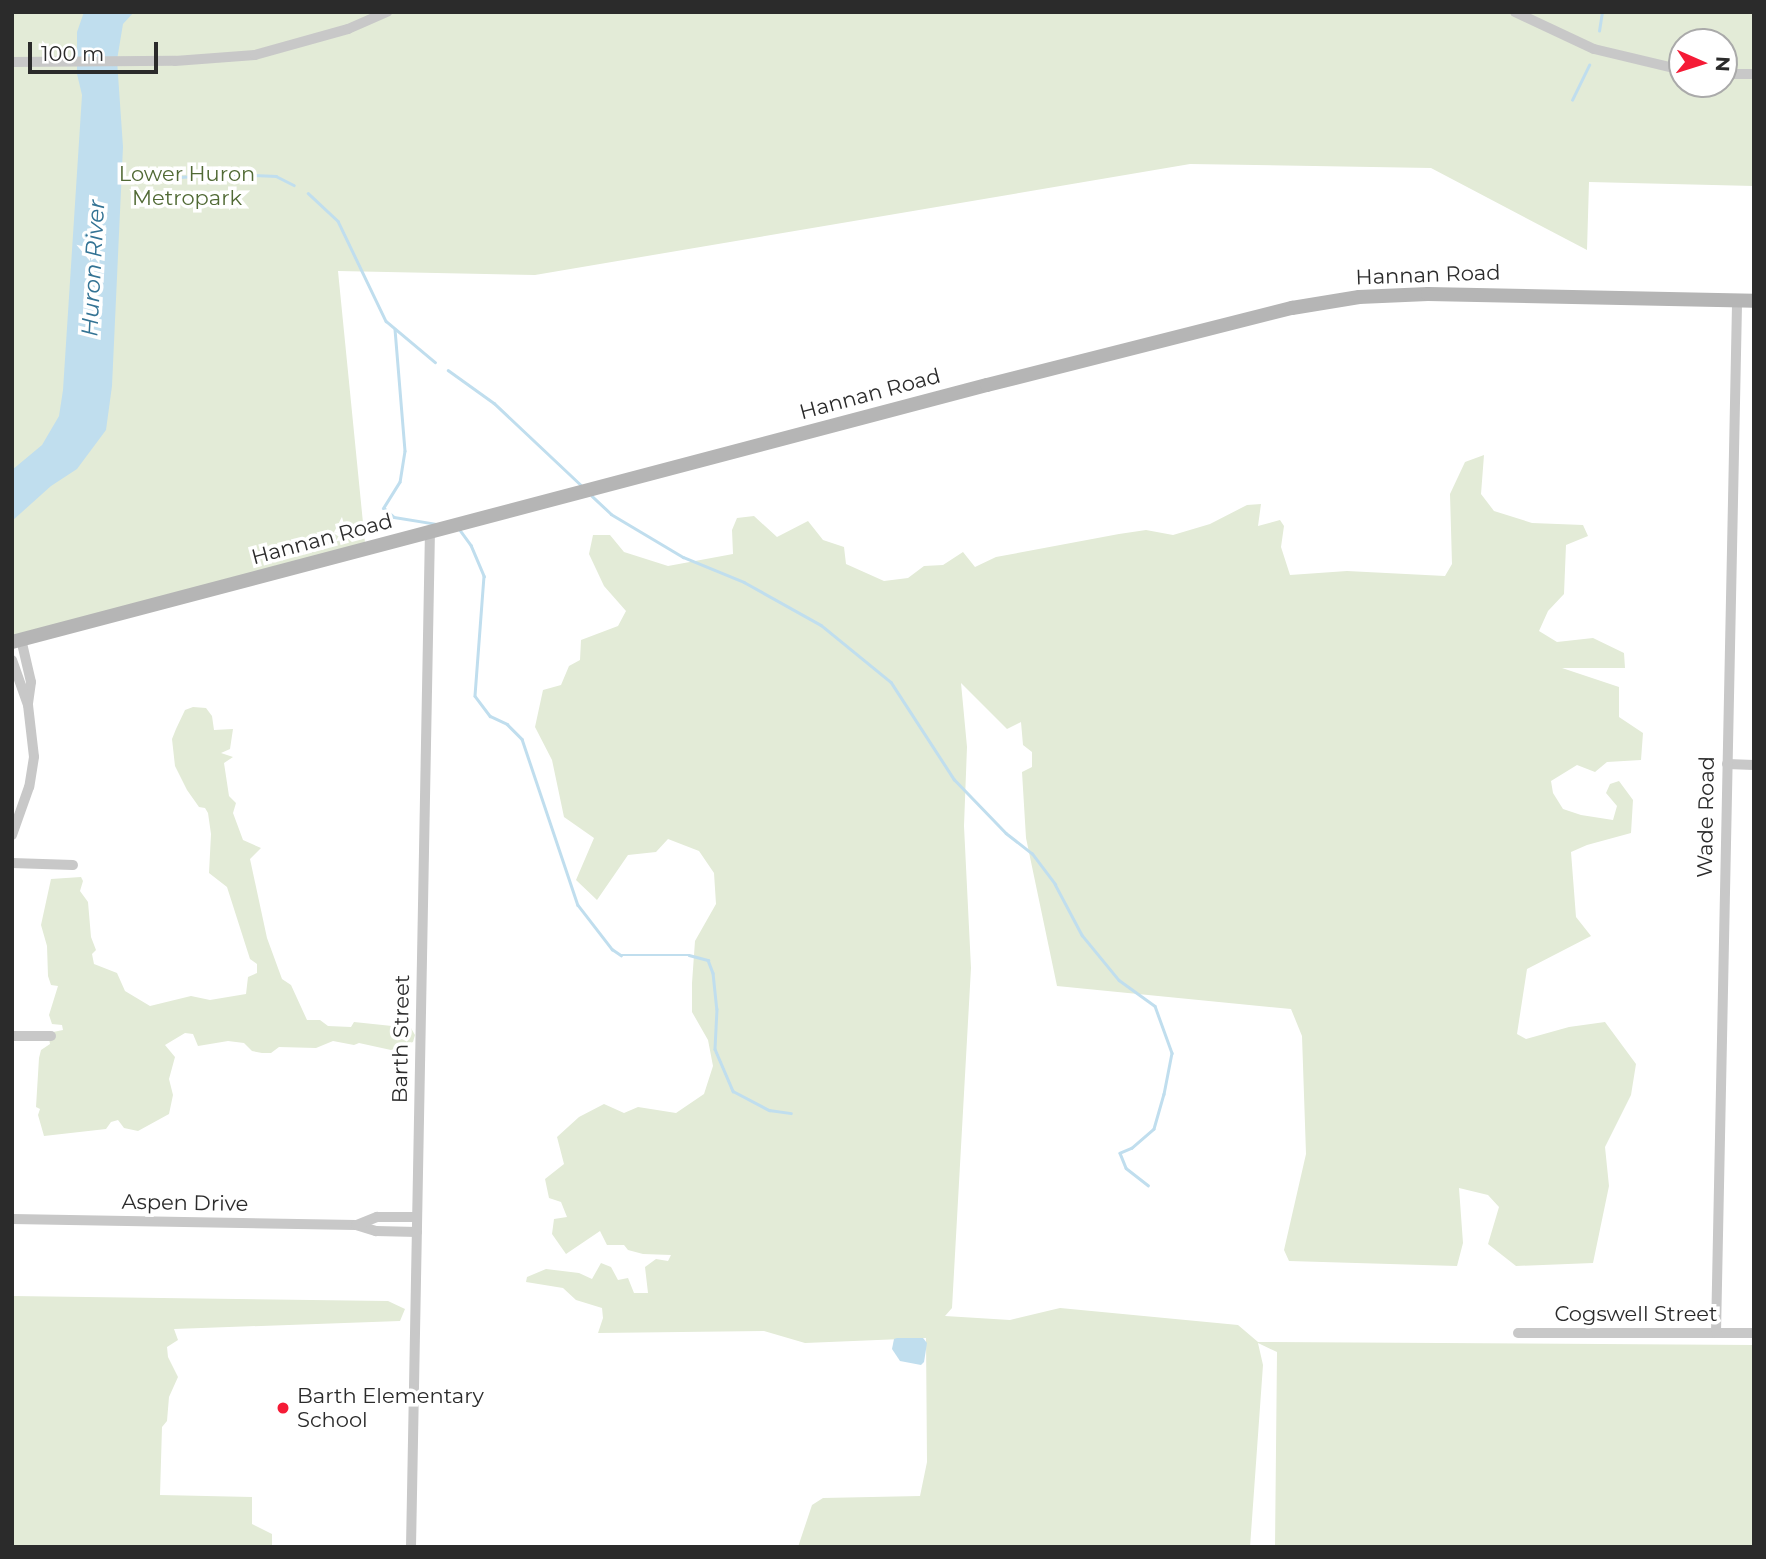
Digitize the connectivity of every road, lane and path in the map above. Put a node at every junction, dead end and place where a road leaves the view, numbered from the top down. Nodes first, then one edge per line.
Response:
1 (387, 12) edge
2 (1515, 12) edge
3 (12, 62) edge
4 (1668, 66) edge
5 (1737, 301) junction
6 (1754, 302) edge
7 (429, 532) junction
8 (17, 640) edge
9 (12, 660) edge
10 (28, 705) junction
11 (1727, 764) junction
12 (1754, 765) edge
13 (12, 835) edge
14 (12, 863) edge
15 (72, 865) dead end
16 (12, 1036) edge
17 (51, 1036) dead end
18 (417, 1217) junction
19 (12, 1219) edge
20 (356, 1225) junction
21 (417, 1232) junction
22 (1518, 1333) dead end
23 (1716, 1333) junction
24 (1754, 1333) edge
25 (411, 1547) edge

1 - 3 street
2 - 4 street
5 - 6 street, Hannan Road
5 - 7 street, Hannan Road
5 - 11 street, Wade Road
7 - 8 street, Hannan Road
7 - 18 street, Barth Street
8 - 10 street
9 - 10 street
10 - 13 street
11 - 12 street
11 - 23 street, Wade Road
14 - 15 street
16 - 17 street
18 - 20 street, Aspen Drive
18 - 21 street, Barth Street
19 - 20 street, Aspen Drive
20 - 21 street, Aspen Drive
21 - 25 street, Barth Street
22 - 23 street, Cogswell Street
23 - 24 street, Cogswell Street

